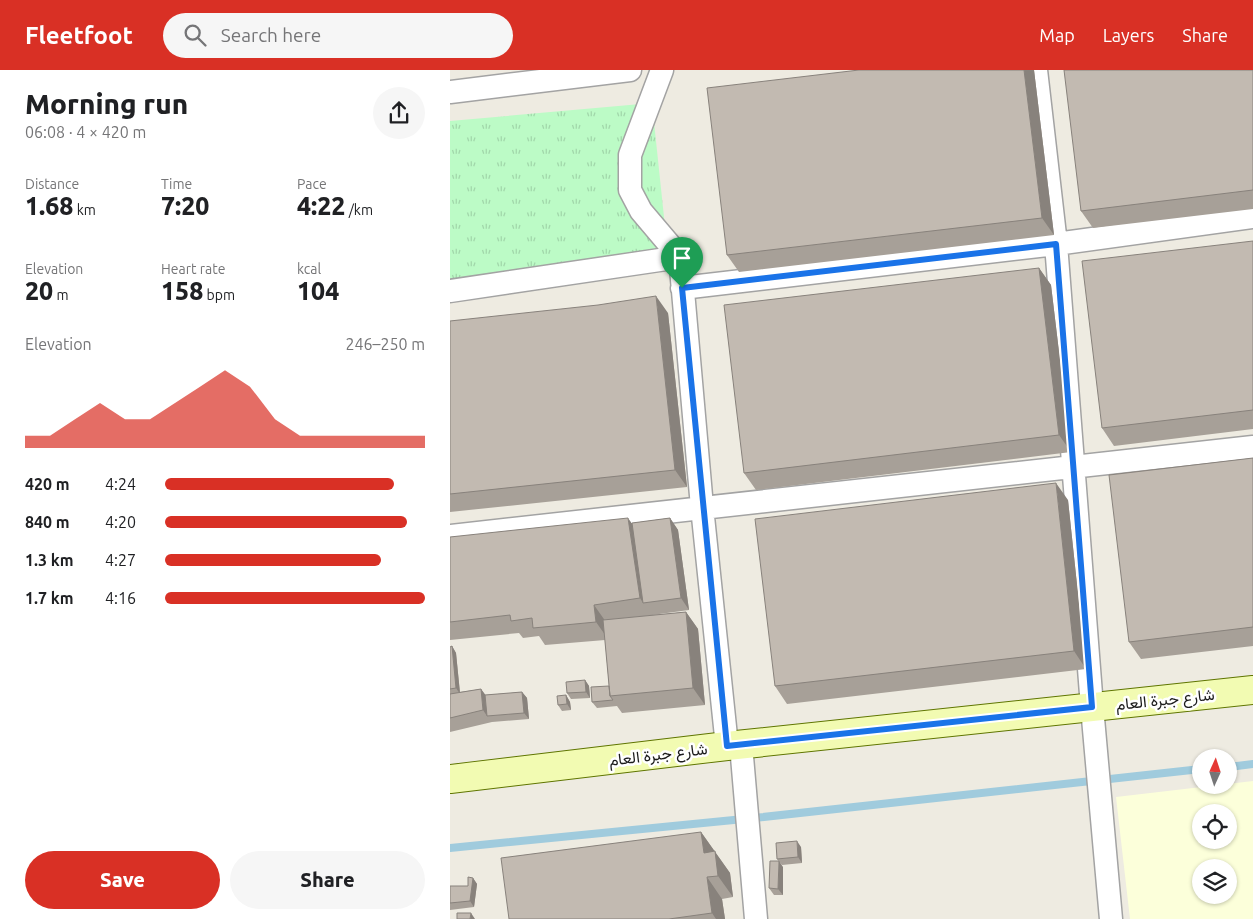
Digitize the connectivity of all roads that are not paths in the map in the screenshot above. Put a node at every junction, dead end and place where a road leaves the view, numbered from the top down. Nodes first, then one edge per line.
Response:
1 (630, 70) edge
2 (662, 70) edge
3 (1036, 70) edge
4 (450, 92) edge
5 (1253, 217) edge
6 (1056, 244) junction
7 (680, 257) junction
8 (682, 288) junction
9 (450, 291) edge
10 (1253, 447) edge
11 (1074, 468) junction
12 (702, 507) junction
13 (450, 536) edge
14 (1253, 690) edge
15 (1092, 707) junction
16 (734, 745) junction
17 (450, 779) edge
18 (756, 919) edge
19 (1111, 919) edge

1 - 4 street
2 - 7 street
3 - 6 street
5 - 6 street
6 - 8 street
6 - 11 street
7 - 8 street
7 - 9 street
8 - 12 street
10 - 11 street
11 - 12 street
11 - 15 street
12 - 13 street
12 - 16 street
14 - 15 main road, شارع جبرة العام
15 - 16 main road, شارع جبرة العام
15 - 19 street
16 - 17 main road, شارع جبرة العام
16 - 18 street

